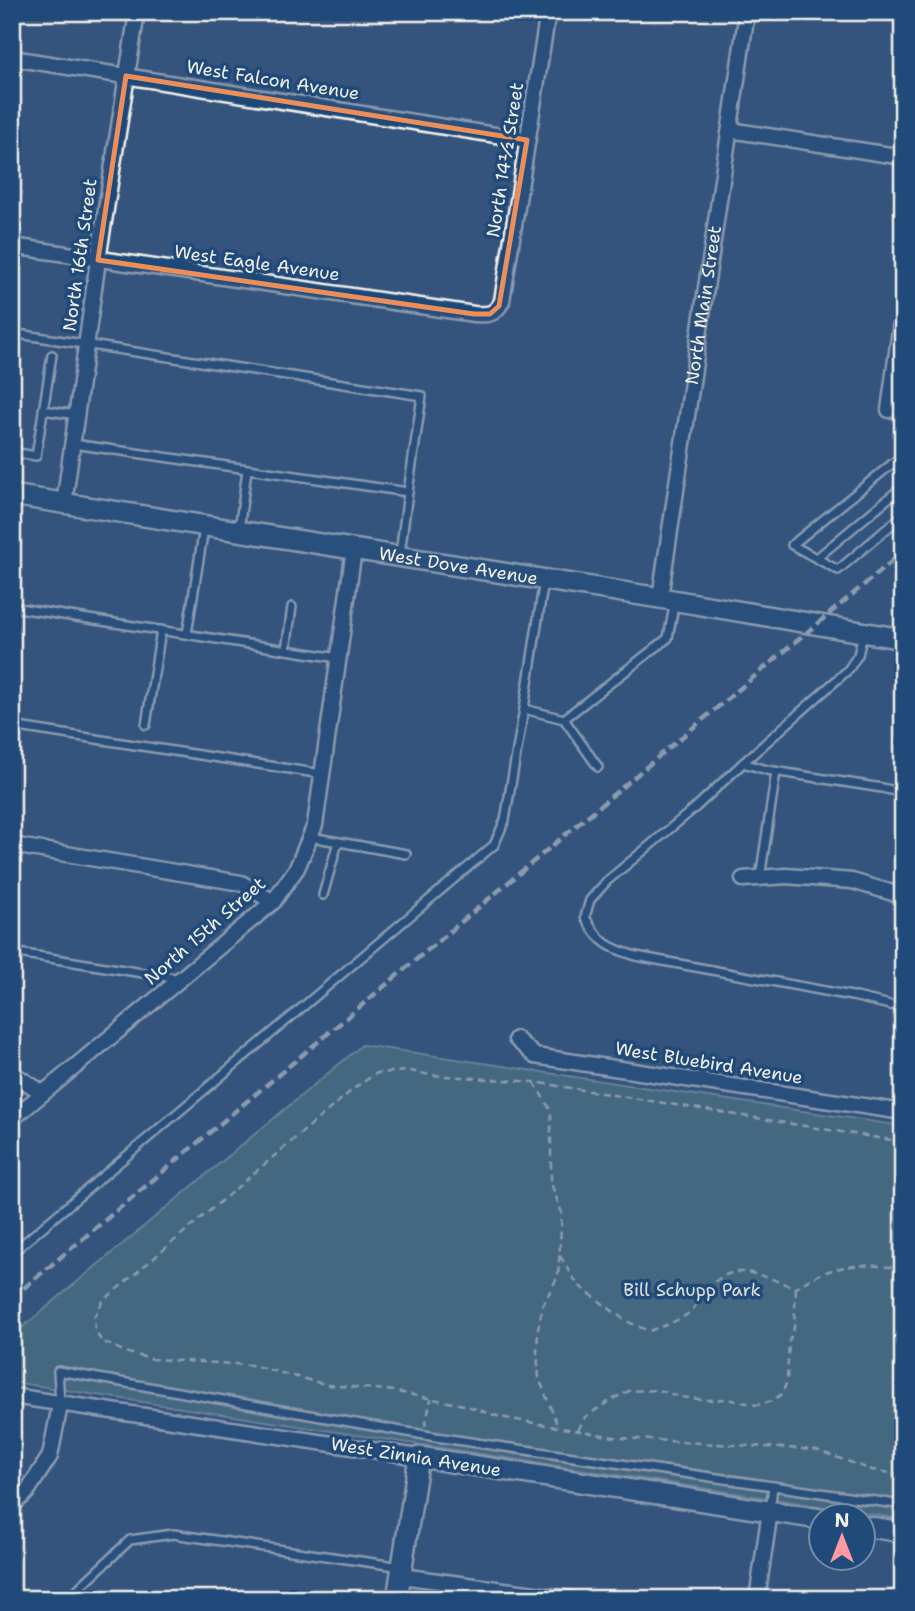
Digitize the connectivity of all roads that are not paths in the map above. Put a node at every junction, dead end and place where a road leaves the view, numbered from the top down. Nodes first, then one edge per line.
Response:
1 (137, 12) edge
2 (548, 12) edge
3 (747, 12) edge
4 (12, 58) edge
5 (126, 76) junction
6 (730, 130) junction
7 (527, 140) junction
8 (903, 157) edge
9 (12, 246) edge
10 (98, 260) junction
11 (903, 307) edge
12 (496, 312) joint
13 (12, 333) edge
14 (86, 345) junction
15 (52, 355) dead end
16 (43, 410) junction
17 (889, 410) dead end
18 (76, 415) junction
19 (72, 443) junction
20 (12, 452) edge
21 (903, 455) edge
22 (247, 470) junction
23 (903, 486) edge
24 (408, 492) junction
25 (12, 495) edge
26 (64, 504) junction
27 (903, 515) edge
28 (204, 526) junction
29 (239, 531) junction
30 (354, 549) junction
31 (399, 556) junction
32 (817, 558) junction
33 (544, 579) junction
34 (668, 599) junction
35 (12, 607) edge
36 (292, 607) dead end
37 (161, 631) junction
38 (863, 633) junction
39 (187, 634) junction
40 (903, 639) edge
41 (286, 650) junction
42 (338, 658) junction
43 (524, 709) junction
44 (564, 719) junction
45 (146, 725) dead end
46 (12, 726) edge
47 (743, 763) junction
48 (598, 767) dead end
49 (776, 772) junction
50 (322, 774) junction
51 (903, 793) edge
52 (310, 837) junction
53 (338, 842) junction
54 (12, 845) edge
55 (406, 854) dead end
56 (760, 878) junction
57 (743, 879) dead end
58 (323, 895) dead end
59 (903, 896) edge
60 (273, 902) junction
61 (12, 952) edge
62 (180, 979) junction
63 (903, 1008) edge
64 (516, 1039) dead end
65 (12, 1073) edge
66 (43, 1093) junction
67 (903, 1112) edge
68 (12, 1119) edge
69 (12, 1253) edge
70 (12, 1396) edge
71 (60, 1405) junction
72 (419, 1457) junction
73 (773, 1486) junction
74 (903, 1505) edge
75 (12, 1506) edge
76 (770, 1511) junction
77 (806, 1517) edge
78 (876, 1528) edge
79 (903, 1532) edge
80 (402, 1571) junction
81 (67, 1599) edge
82 (397, 1599) edge
83 (572, 1599) edge
84 (757, 1599) edge

1 - 5 street, North 16th Street
2 - 7 street, North 14½ Street
3 - 6 street, North Main Street
4 - 5 street, West Falcon Avenue
5 - 7 street, West Falcon Avenue
5 - 10 street, North 16th Street
6 - 8 street
6 - 34 street, North Main Street
7 - 12 street, North 14½ Street
9 - 10 street, West Eagle Avenue
10 - 12 street, West Eagle Avenue
10 - 14 street, North 16th Street
11 - 17 street
13 - 14 lane
14 - 18 street, North 16th Street
14 - 24 lane
15 - 16 lane
16 - 18 lane
16 - 20 lane
18 - 19 street, North 16th Street
19 - 22 lane
19 - 26 street, North 16th Street
21 - 32 lane
22 - 24 lane
22 - 29 lane
23 - 32 lane
24 - 31 lane
25 - 26 main road, West Dove Avenue
26 - 28 main road, West Dove Avenue
27 - 32 lane
28 - 29 main road, West Dove Avenue
28 - 39 lane
29 - 30 main road, West Dove Avenue
30 - 31 main road, West Dove Avenue
30 - 42 street, North 15th Street
31 - 33 main road, West Dove Avenue
33 - 34 main road, West Dove Avenue
33 - 43 lane
34 - 38 main road, West Dove Avenue
34 - 44 lane
35 - 37 lane
36 - 41 lane
37 - 39 lane
37 - 45 lane
38 - 40 main road, West Dove Avenue
38 - 47 lane
39 - 41 lane
41 - 42 lane
42 - 50 street, North 15th Street
43 - 44 lane
43 - 69 lane
44 - 48 lane
46 - 50 lane
47 - 49 lane
47 - 63 lane
49 - 51 lane
49 - 56 lane
50 - 52 street, North 15th Street
52 - 53 lane
52 - 60 street, North 15th Street
53 - 55 lane
53 - 58 lane
54 - 60 street
56 - 57 street
56 - 59 street
60 - 62 street, North 15th Street
61 - 62 lane
62 - 66 street, North 15th Street
64 - 67 street, West Bluebird Avenue
65 - 66 street
66 - 68 street, North 15th Street
70 - 71 street, West Zinnia Avenue
71 - 72 street, West Zinnia Avenue
71 - 73 lane
71 - 75 street
72 - 76 main road, West Zinnia Avenue
72 - 80 main road
73 - 74 lane
73 - 76 lane
76 - 77 main road, West Zinnia Avenue
76 - 84 street
78 - 79 main road
80 - 81 lane
80 - 82 main road
80 - 83 street

